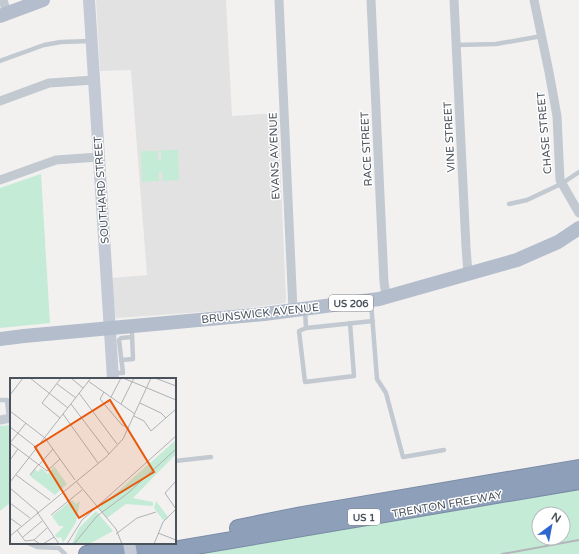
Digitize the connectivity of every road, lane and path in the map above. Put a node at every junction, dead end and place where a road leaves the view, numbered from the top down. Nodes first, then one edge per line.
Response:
1 (43, 0) edge
2 (89, 0) edge
3 (279, 0) edge
4 (371, 0) edge
5 (454, 0) edge
6 (534, 0) edge
7 (3, 10) edge
8 (542, 36) junction
9 (92, 41) junction
10 (457, 45) junction
11 (0, 62) edge
12 (94, 80) junction
13 (0, 101) edge
14 (99, 157) junction
15 (579, 172) edge
16 (0, 180) edge
17 (562, 184) junction
18 (509, 204) dead end
19 (579, 213) edge
20 (579, 228) edge
21 (468, 274) junction
22 (386, 296) junction
23 (371, 300) junction
24 (299, 310) junction
25 (373, 321) junction
26 (350, 323) junction
27 (110, 328) junction
28 (306, 328) junction
29 (132, 331) junction
30 (0, 339) edge
31 (121, 360) junction
32 (112, 376) edge
33 (0, 400) edge
34 (7, 419) edge
35 (444, 450) dead end
36 (211, 457) dead end
37 (176, 461) edge
38 (579, 468) edge
39 (579, 481) edge
40 (176, 540) edge
41 (30, 544) edge
42 (129, 544) edge
43 (149, 544) edge
44 (65, 554) edge
45 (87, 554) edge
46 (131, 554) edge
47 (149, 554) edge

1 - 7 main road
2 - 9 main road, SOUTHARD STREET
3 - 24 street, EVANS AVENUE
4 - 22 street, RACE STREET
5 - 10 street, VINE STREET
6 - 8 street, CHASE STREET
8 - 10 lane
8 - 17 street, CHASE STREET
9 - 11 lane
9 - 12 main road, SOUTHARD STREET
10 - 21 street, VINE STREET
12 - 13 street
12 - 14 main road, SOUTHARD STREET
14 - 16 street
14 - 27 main road, SOUTHARD STREET
15 - 17 lane
17 - 18 lane
17 - 19 street, CHASE STREET
20 - 21 main road, BRUNSWICK AVENUE / US 206
21 - 22 main road, BRUNSWICK AVENUE / US 206
22 - 23 main road, BRUNSWICK AVENUE / US 206
23 - 24 main road, BRUNSWICK AVENUE / US 206
23 - 25 lane
24 - 28 lane
24 - 29 main road, BRUNSWICK AVENUE / US 206
25 - 26 lane
25 - 35 lane
26 - 28 lane
26 - 28 lane
27 - 29 main road, BRUNSWICK AVENUE / US 206
27 - 30 main road, BRUNSWICK AVENUE / US 206
27 - 32 main road, SOUTHARD STREET
29 - 31 lane
29 - 31 lane
31 - 32 lane
33 - 34 lane
36 - 37 lane
38 - 40 highway, TRENTON FREEWAY / US 1
39 - 47 highway, TRENTON FREEWAY / US 1
41 - 44 lane
42 - 46 main road, bridge
43 - 45 highway

